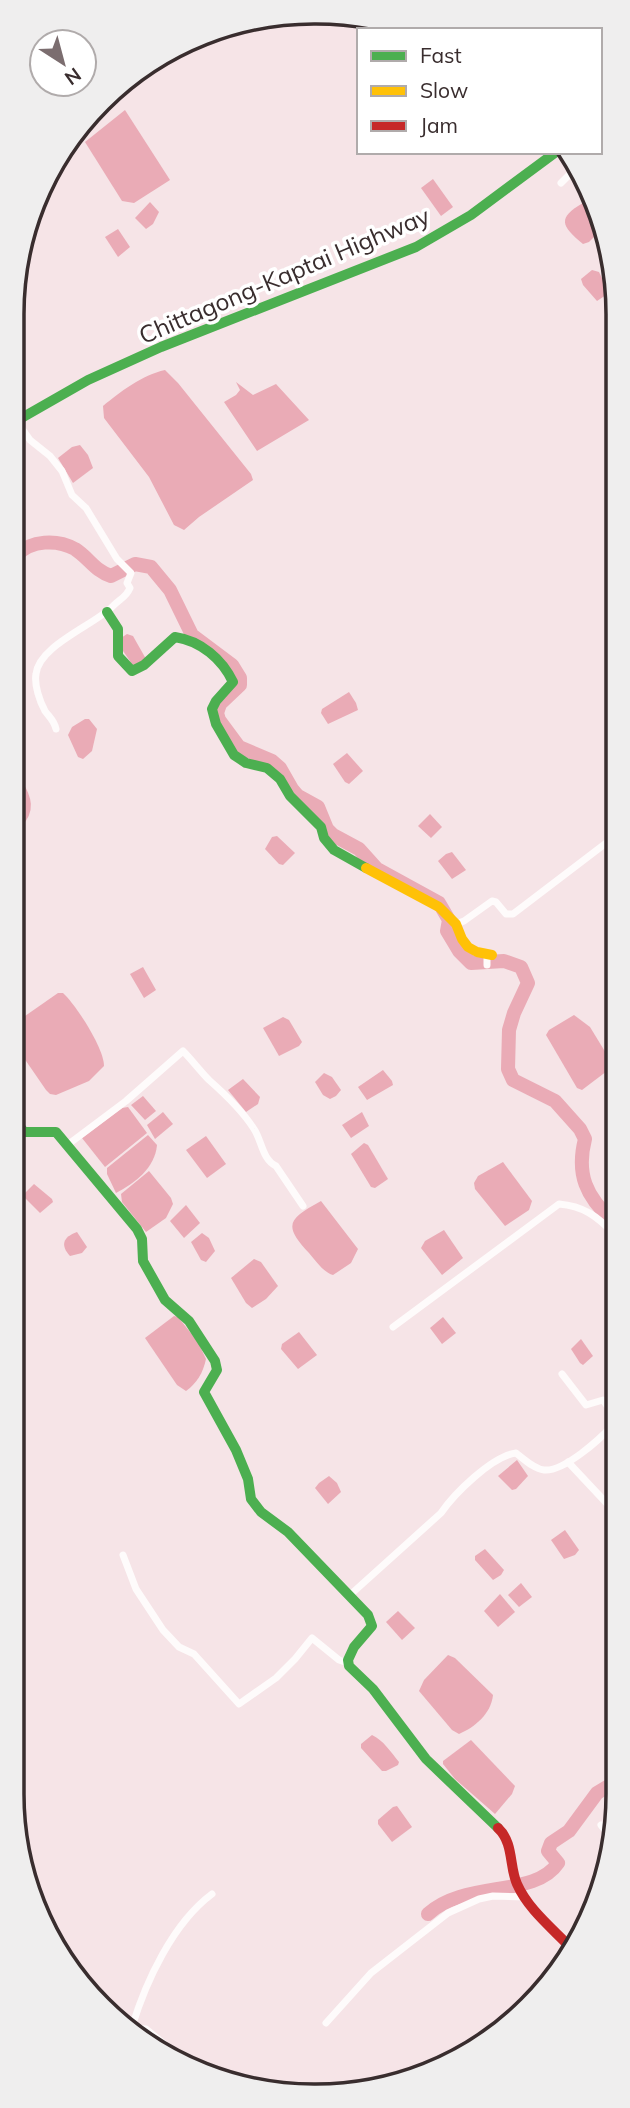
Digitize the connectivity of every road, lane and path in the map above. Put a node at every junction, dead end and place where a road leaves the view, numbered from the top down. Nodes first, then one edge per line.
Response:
1 (553, 154) edge
2 (569, 175) edge
3 (561, 183) dead end
4 (24, 418) edge
5 (24, 431) edge
6 (107, 612) junction
7 (56, 729) dead end
8 (606, 843) edge
9 (456, 924) junction
10 (488, 958) dead end
11 (24, 1132) edge
12 (66, 1146) junction
13 (303, 1206) dead end
14 (606, 1226) edge
15 (393, 1327) dead end
16 (562, 1374) dead end
17 (606, 1403) edge
18 (606, 1431) edge
19 (568, 1462) junction
20 (606, 1503) edge
21 (123, 1555) dead end
22 (349, 1595) junction
23 (348, 1663) junction
24 (601, 1825) dead end
25 (603, 1828) edge
26 (212, 1894) dead end
27 (523, 1894) junction
28 (565, 1941) edge
29 (135, 2020) edge
30 (326, 2023) dead end

1 - 4 street, Chittagong-Kaptai Highway
2 - 3 street
5 - 6 street
6 - 7 street
6 - 9 street
8 - 9 street
9 - 10 street
11 - 12 street
12 - 13 street
12 - 22 street
14 - 15 street
16 - 17 street
18 - 19 street
19 - 20 street
19 - 22 street
21 - 23 street
22 - 23 street
23 - 27 street
24 - 25 street
26 - 29 street
27 - 28 street
27 - 30 street

